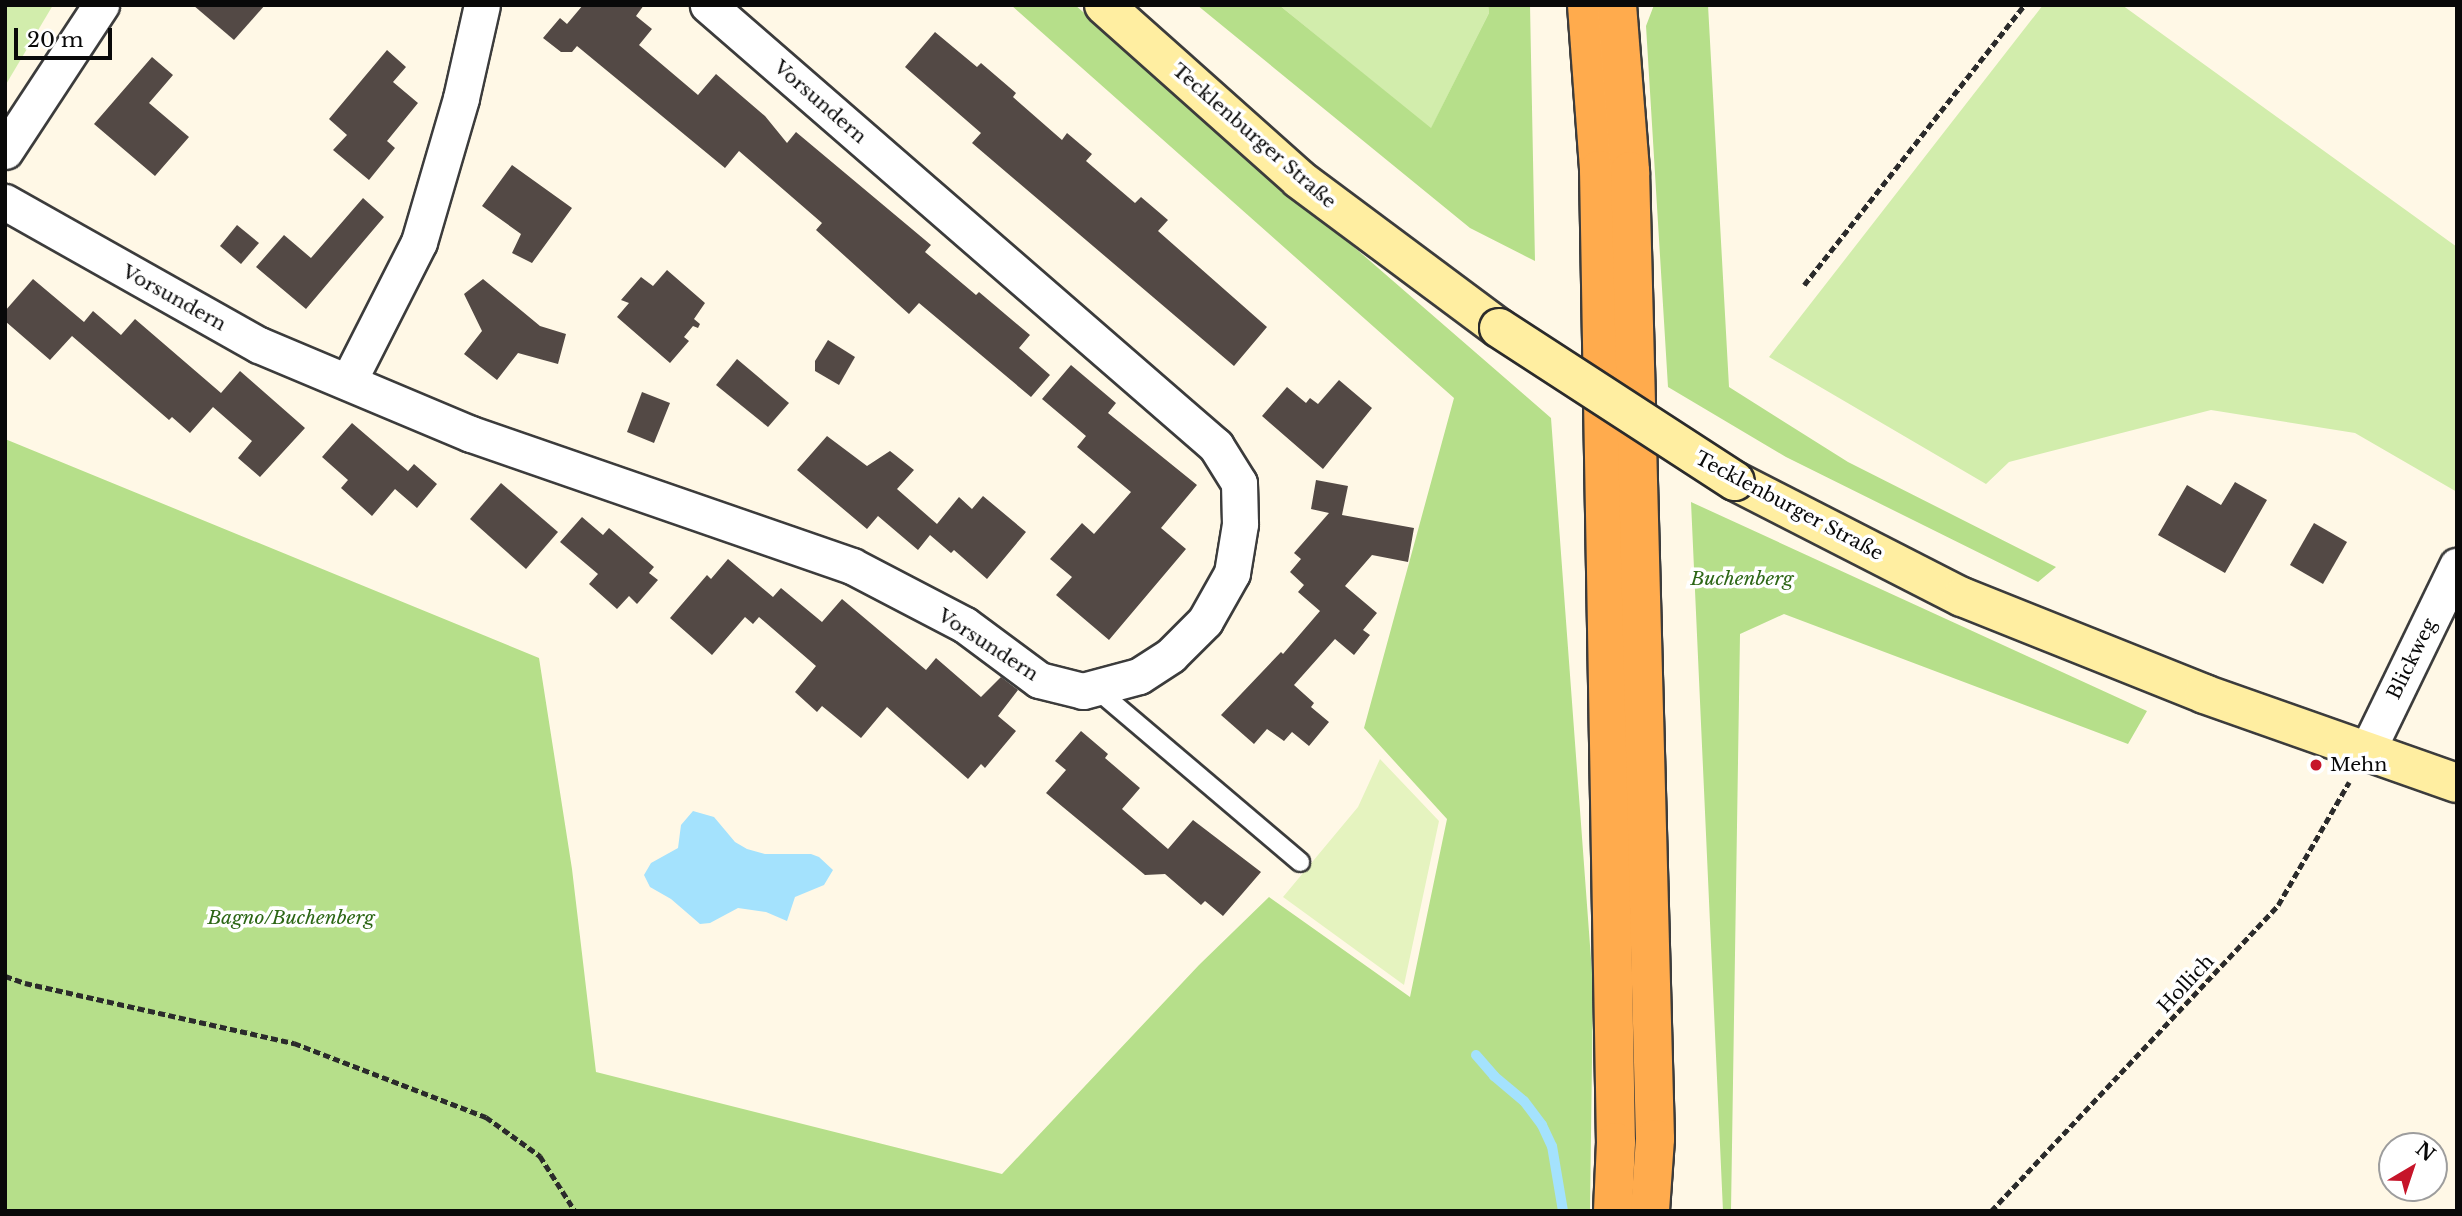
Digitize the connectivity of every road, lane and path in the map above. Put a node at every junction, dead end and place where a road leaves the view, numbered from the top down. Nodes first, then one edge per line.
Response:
1 (101, 5) edge
2 (482, 5) edge
3 (708, 5) edge
4 (1104, 5) edge
5 (1587, 5) edge
6 (1617, 5) edge
7 (2024, 5) edge
8 (5, 151) edge
9 (5, 202) edge
10 (1804, 285) dead end
11 (348, 382) junction
12 (2457, 566) edge
13 (1095, 688) junction
14 (2367, 751) junction
15 (2457, 783) edge
16 (1300, 862) dead end
17 (5, 976) edge
18 (575, 1211) edge
19 (1612, 1211) edge
20 (1650, 1211) edge
21 (1991, 1211) edge

1 - 8 street
2 - 11 street
3 - 13 street, Vorsundern
4 - 14 main road, Tecklenburger Straße, bridge
5 - 19 highway
6 - 20 highway
7 - 10 path
9 - 11 street, Vorsundern
11 - 13 street, Vorsundern
12 - 14 street, Blickweg
13 - 16 lane
14 - 15 main road, Tecklenburger Straße
14 - 21 path, Hollich
17 - 18 path

